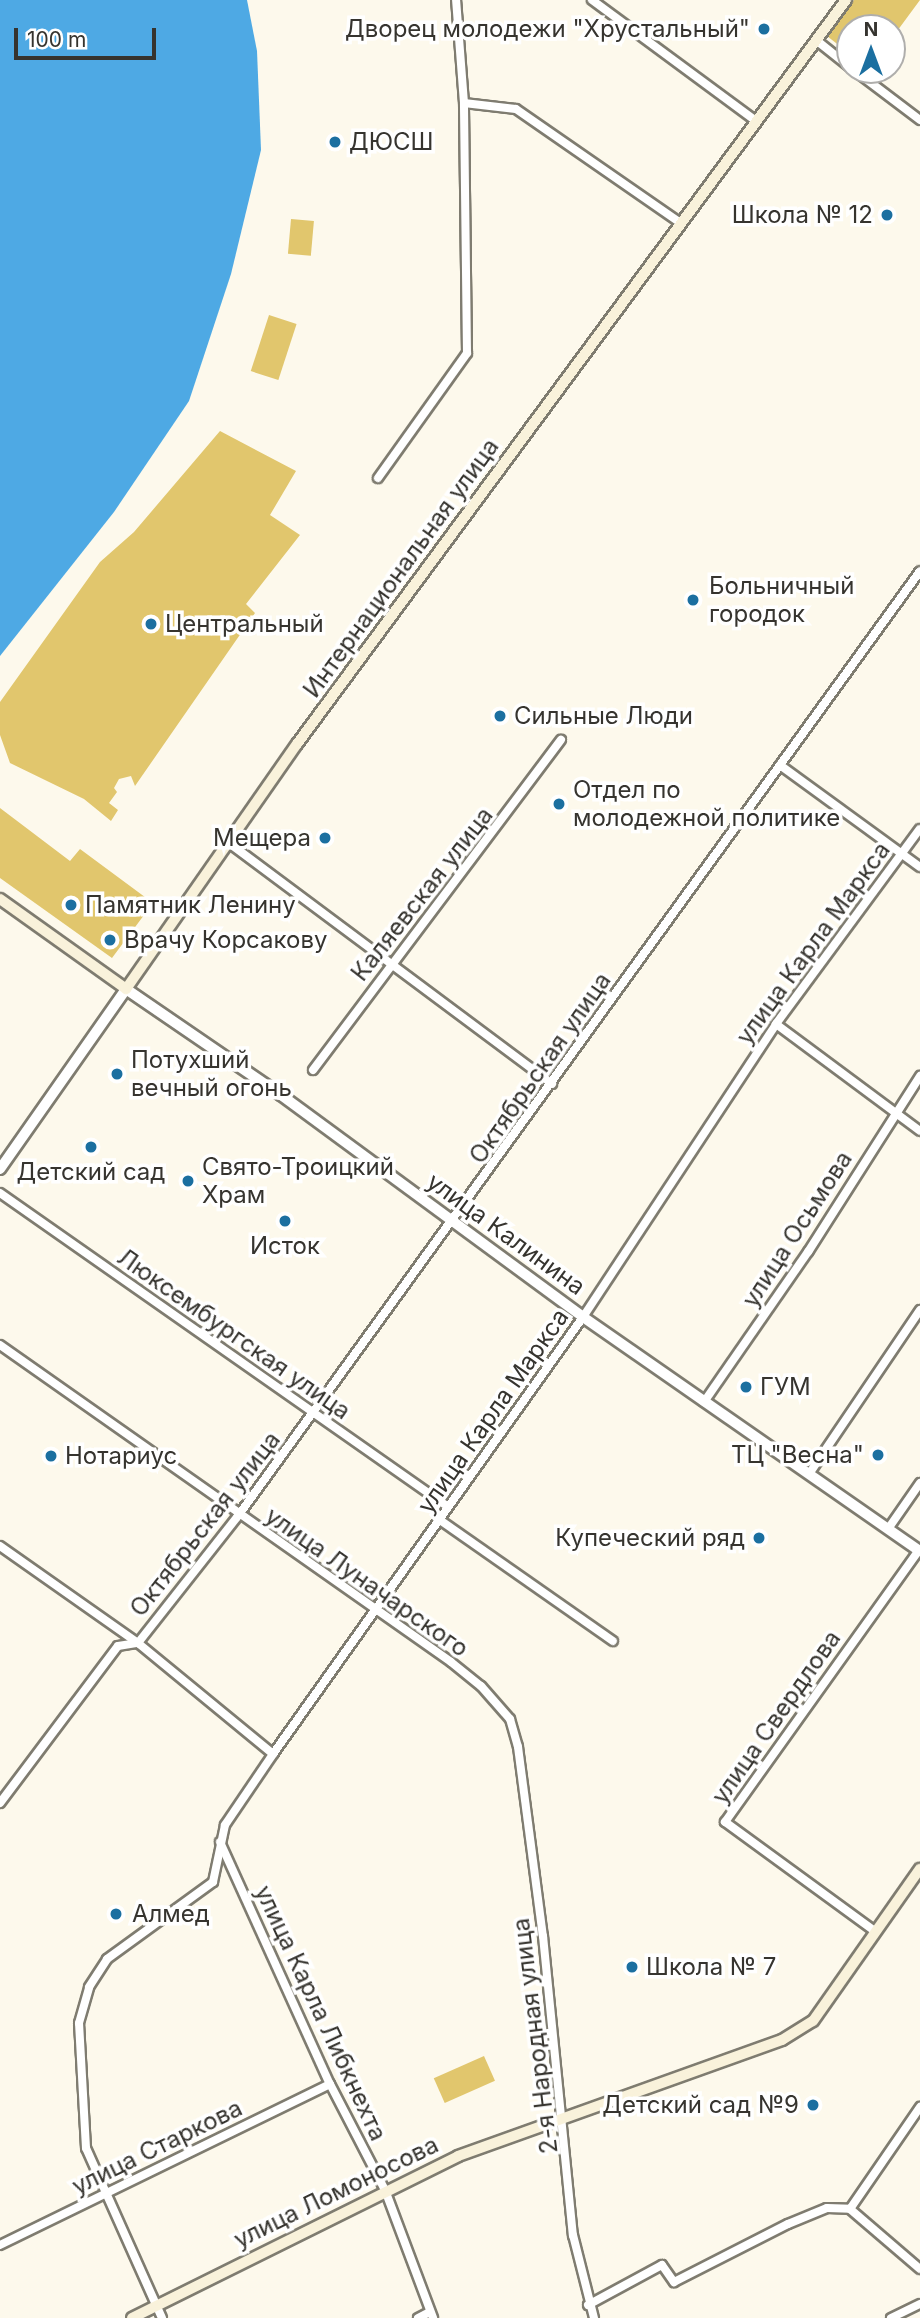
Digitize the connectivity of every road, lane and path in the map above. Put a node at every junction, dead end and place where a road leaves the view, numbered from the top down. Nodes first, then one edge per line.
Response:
1 (456, 0) edge
2 (592, 0) edge
3 (846, 0) edge
4 (816, 40) junction
5 (836, 56) edge
6 (873, 84) edge
7 (464, 103) junction
8 (756, 121) junction
9 (920, 121) edge
10 (679, 222) junction
11 (378, 478) dead end
12 (920, 571) edge
13 (561, 740) dead end
14 (780, 765) junction
15 (920, 830) edge
16 (229, 843) junction
17 (902, 854) junction
18 (920, 867) edge
19 (0, 899) edge
20 (393, 962) junction
21 (125, 989) junction
22 (776, 1024) junction
23 (313, 1070) dead end
24 (920, 1076) edge
25 (552, 1084) junction
26 (895, 1112) junction
27 (920, 1131) edge
28 (0, 1169) edge
29 (0, 1193) edge
30 (455, 1222) junction
31 (920, 1310) edge
32 (583, 1317) junction
33 (0, 1345) edge
34 (704, 1402) junction
35 (314, 1413) junction
36 (809, 1474) junction
37 (920, 1483) edge
38 (447, 1506) junction
39 (238, 1516) junction
40 (440, 1520) junction
41 (888, 1529) junction
42 (0, 1546) edge
43 (919, 1550) edge
44 (376, 1610) junction
45 (613, 1641) dead end
46 (138, 1643) junction
47 (519, 1747) joint
48 (273, 1754) junction
49 (0, 1803) edge
50 (220, 1842) junction
51 (920, 1869) edge
52 (876, 1932) junction
53 (330, 2084) junction
54 (920, 2107) edge
55 (565, 2117) junction
56 (384, 2190) junction
57 (106, 2193) junction
58 (850, 2209) junction
59 (0, 2245) edge
60 (920, 2269) edge
61 (920, 2304) edge
62 (156, 2305) junction
63 (591, 2312) edge
64 (431, 2315) edge
65 (132, 2318) edge
66 (162, 2318) edge
67 (418, 2318) edge
68 (583, 2318) edge
69 (891, 2318) edge

1 - 7 street
2 - 8 street
3 - 4 main road, Интернациональная улица
4 - 5 street
4 - 8 main road, Интернациональная улица
6 - 9 street
7 - 10 street
7 - 11 street
8 - 10 main road, Интернациональная улица
10 - 16 main road, Интернациональная улица
12 - 14 street, Октябрьская улица
13 - 20 street, Каляевская улица
14 - 17 street
14 - 25 street, Октябрьская улица
15 - 17 street, улица Карла Маркса
16 - 20 street
16 - 21 main road, Интернациональная улица
17 - 18 street
17 - 22 street, улица Карла Маркса
19 - 21 main road, улица Калинина
20 - 23 street, Каляевская улица
20 - 25 street
21 - 28 street, Интернациональная улица
21 - 30 street, улица Калинина
22 - 26 street
22 - 32 street, улица Карла Маркса
24 - 26 street, улица Осьмова
25 - 30 street, Октябрьская улица
26 - 27 street
26 - 34 street, улица Осьмова
29 - 35 street, Люксембургская улица
30 - 32 street, улица Калинина
30 - 35 street, Октябрьская улица
31 - 36 street
32 - 34 street, улица Калинина
32 - 38 street, улица Карла Маркса
33 - 39 street, улица Луначарского
34 - 36 street, улица Калинина
35 - 38 street, Люксембургская улица
35 - 39 street, Октябрьская улица
36 - 41 street, улица Калинина
37 - 41 street
38 - 40 street, улица Карла Маркса
39 - 44 street, улица Луначарского
39 - 46 street, Октябрьская улица
40 - 44 street, улица Карла Маркса
40 - 45 street
41 - 43 street, улица Калинина
42 - 46 street
43 - 52 street, улица Свердлова
44 - 47 street, улица Луначарского
44 - 48 street, улица Карла Маркса
46 - 48 street
46 - 49 street, Октябрьская улица
47 - 55 street, 2-я Народная улица
48 - 50 street, улица Карла Маркса
50 - 53 street, улица Карла Либкнехта
50 - 57 street, улица Карла Маркса
51 - 52 main road, улица Ломоносова
52 - 55 main road, улица Ломоносова
53 - 56 street, улица Карла Либкнехта
53 - 57 street, улица Старкова
54 - 58 street
55 - 56 main road, улица Ломоносова
55 - 63 street, 2-я Народная улица
56 - 62 main road, улица Ломоносова
56 - 64 street, улица Карла Либкнехта
57 - 59 street, улица Старкова
57 - 62 street, улица Карла Маркса
58 - 60 street
58 - 63 street
61 - 69 street
62 - 65 main road, улица Ломоносова
62 - 66 street, улица Карла Маркса
63 - 68 street
64 - 67 street

